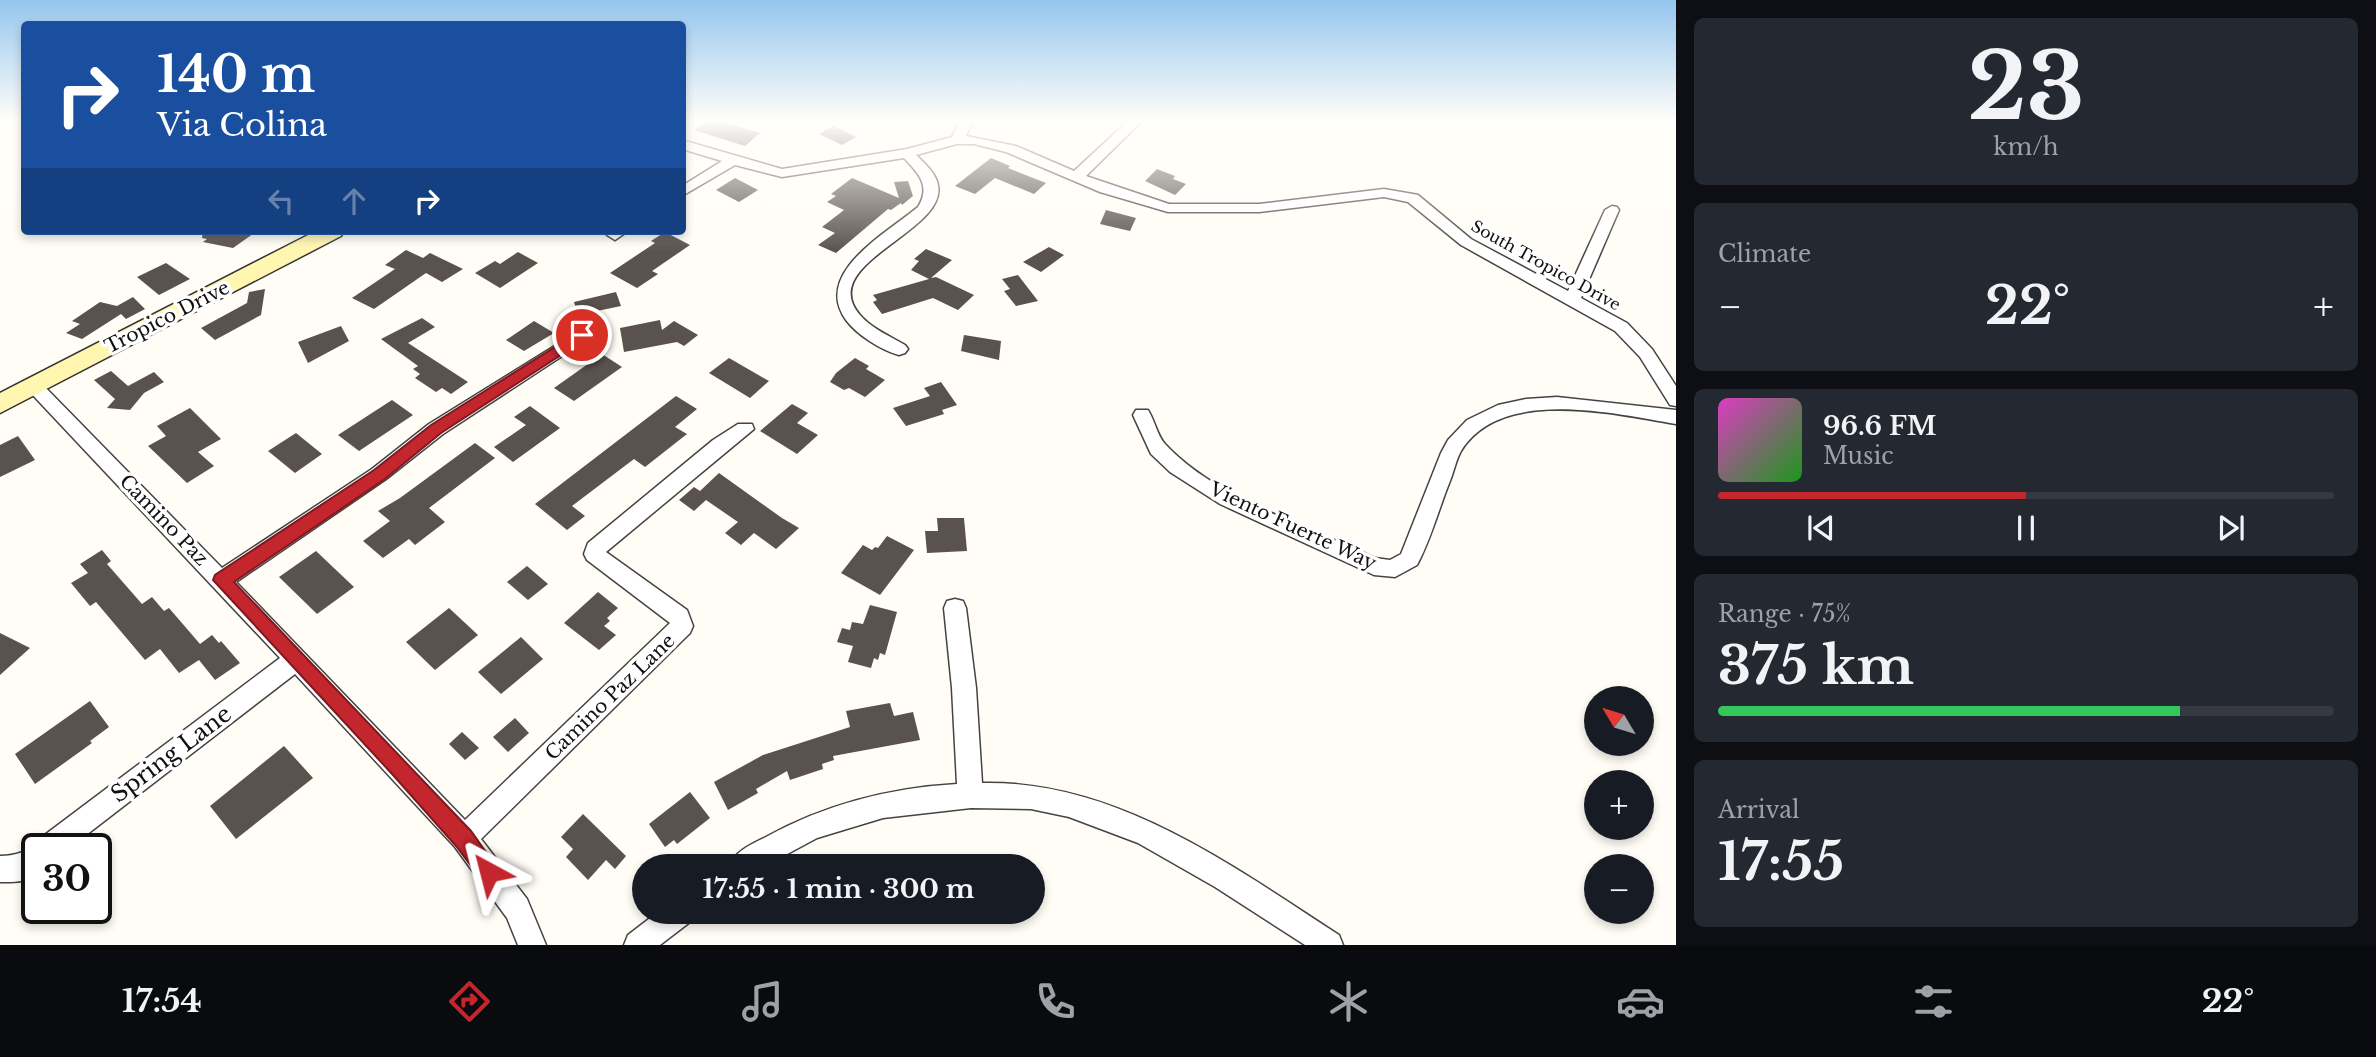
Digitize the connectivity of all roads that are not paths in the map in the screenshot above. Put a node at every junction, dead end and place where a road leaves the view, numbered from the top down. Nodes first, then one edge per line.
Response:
1 (726, 164) edge
2 (748, 164) edge
3 (838, 164) edge
4 (917, 164) edge
5 (1044, 164) edge
6 (1090, 164) edge
7 (1075, 178) junction
8 (686, 189) edge
9 (1612, 210) dead end
10 (325, 235) edge
11 (1572, 300) junction
12 (582, 335) dead end
13 (899, 349) dead end
14 (34, 386) junction
15 (1676, 400) edge
16 (0, 404) edge
17 (1142, 415) dead end
18 (1676, 417) edge
19 (745, 429) dead end
20 (222, 580) junction
21 (955, 608) dead end
22 (295, 660) junction
23 (970, 794) junction
24 (68, 833) edge
25 (464, 838) junction
26 (761, 854) edge
27 (0, 869) edge
28 (21, 869) edge
29 (665, 924) edge
30 (532, 945) edge
31 (638, 945) edge
32 (1329, 945) edge

1 - 8 street
2 - 3 street, South Tropico Drive
4 - 13 street
5 - 7 street, South Tropico Drive
6 - 7 street
7 - 11 street, South Tropico Drive
9 - 11 street
10 - 14 street, Tropico Drive
11 - 15 street, South Tropico Drive
12 - 20 street
14 - 16 street, Tropico Drive
14 - 20 street, Camino Paz
17 - 18 street, Viento Fuerte Way
19 - 25 street, Camino Paz Lane
20 - 22 street, Camino Paz
21 - 23 street
22 - 24 street, Spring Lane
22 - 25 street, Camino Paz
23 - 26 street
23 - 32 street
25 - 30 street, Camino Paz
27 - 28 street
29 - 31 street

